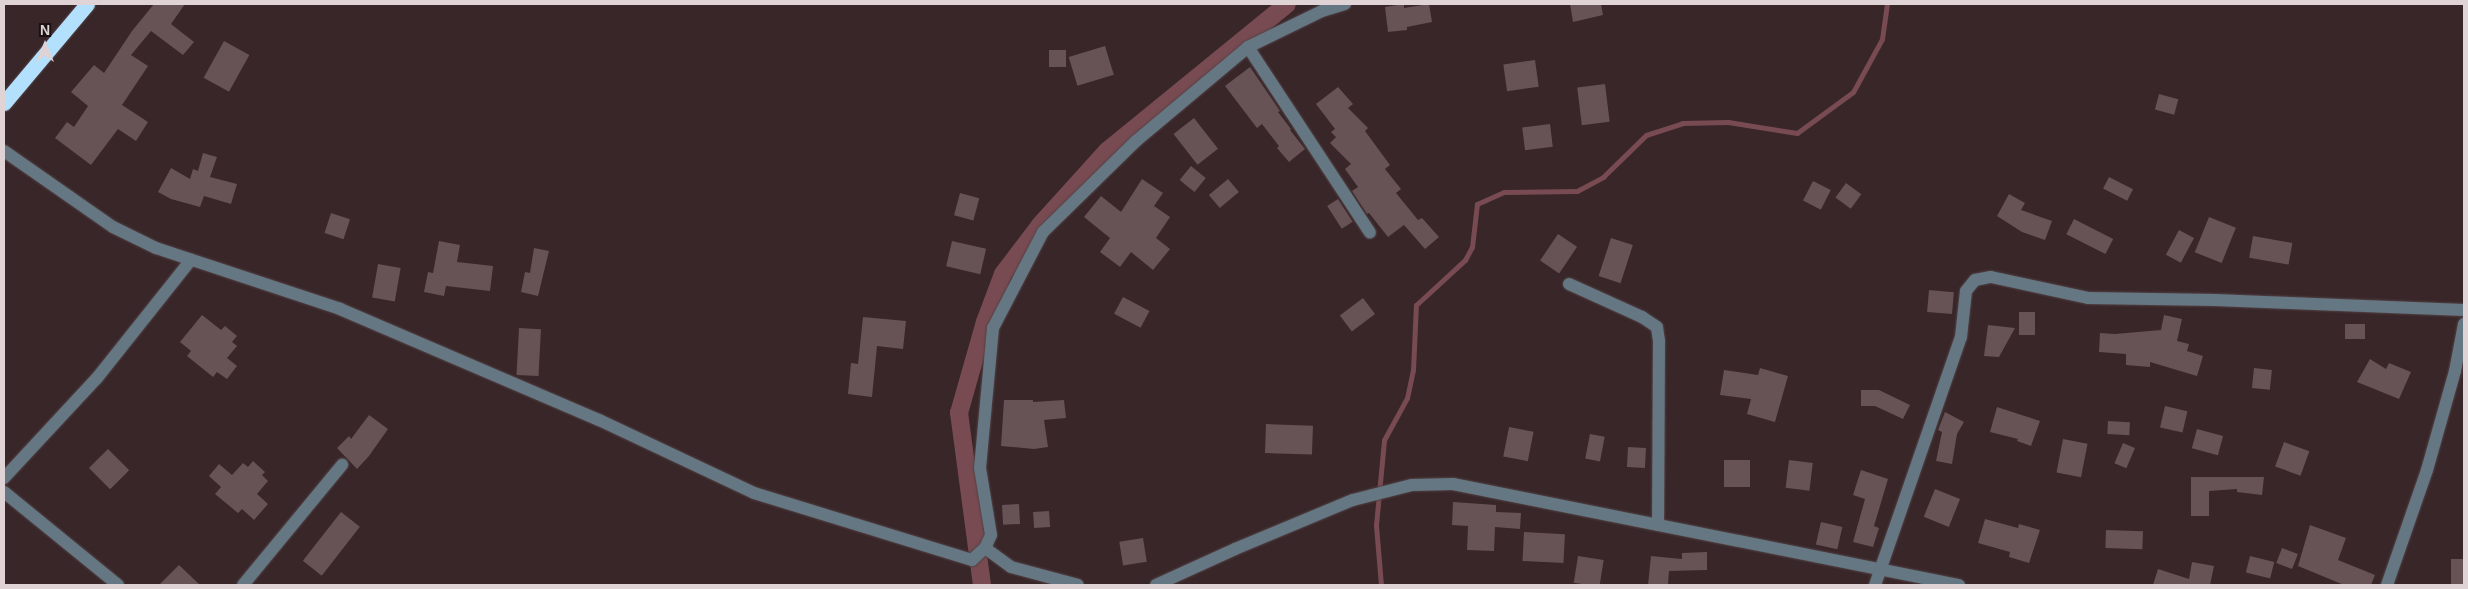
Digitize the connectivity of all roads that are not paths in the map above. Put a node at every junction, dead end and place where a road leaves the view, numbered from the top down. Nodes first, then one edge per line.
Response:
1 (87, 4) edge
2 (1345, 4) edge
3 (1248, 47) junction
4 (4, 103) edge
5 (4, 151) edge
6 (1370, 232) dead end
7 (192, 260) junction
8 (1569, 284) dead end
9 (2464, 310) edge
10 (2464, 324) edge
11 (342, 465) dead end
12 (4, 478) edge
13 (4, 492) edge
14 (1658, 525) junction
15 (985, 548) junction
16 (1880, 569) junction
17 (118, 585) edge
18 (243, 585) edge
19 (1078, 585) edge
20 (1156, 585) edge
21 (1875, 585) edge
22 (1959, 585) edge
23 (2387, 585) edge

1 - 4 highway
2 - 3 street
3 - 6 street
3 - 15 street
5 - 7 street
7 - 12 street
7 - 15 street
8 - 14 street
9 - 16 street
10 - 23 street
11 - 18 street
13 - 17 street
14 - 16 street
14 - 20 street
15 - 19 street
16 - 21 street
16 - 22 street

